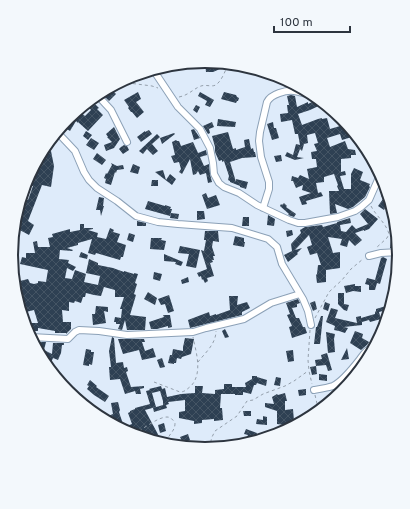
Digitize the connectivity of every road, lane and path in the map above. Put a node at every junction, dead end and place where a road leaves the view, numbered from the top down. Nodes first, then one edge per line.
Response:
1 (226, 69) edge
2 (156, 74) edge
3 (130, 83) edge
4 (296, 92) edge
5 (168, 93) junction
6 (177, 97) dead end
7 (101, 99) edge
8 (61, 136) edge
9 (127, 142) dead end
10 (377, 181) edge
11 (369, 200) junction
12 (263, 208) junction
13 (392, 253) edge
14 (369, 256) junction
15 (300, 294) junction
16 (311, 325) junction
17 (215, 326) junction
18 (193, 332) junction
19 (37, 338) edge
20 (198, 363) junction
21 (355, 365) edge
22 (309, 371) junction
23 (154, 382) dead end
24 (314, 390) junction
25 (317, 404) edge
26 (141, 430) edge
27 (167, 438) edge
28 (211, 442) edge

1 - 6 path
2 - 5 street
3 - 5 path
4 - 12 street
5 - 12 street
7 - 9 street
8 - 15 street
10 - 11 street
11 - 12 street
11 - 14 path
13 - 14 street
14 - 16 path
15 - 16 street
15 - 17 street
16 - 22 path
17 - 18 street
17 - 20 path
18 - 19 street
18 - 20 path
20 - 23 path
21 - 24 street
22 - 24 path
22 - 28 path
24 - 25 path
26 - 27 path

